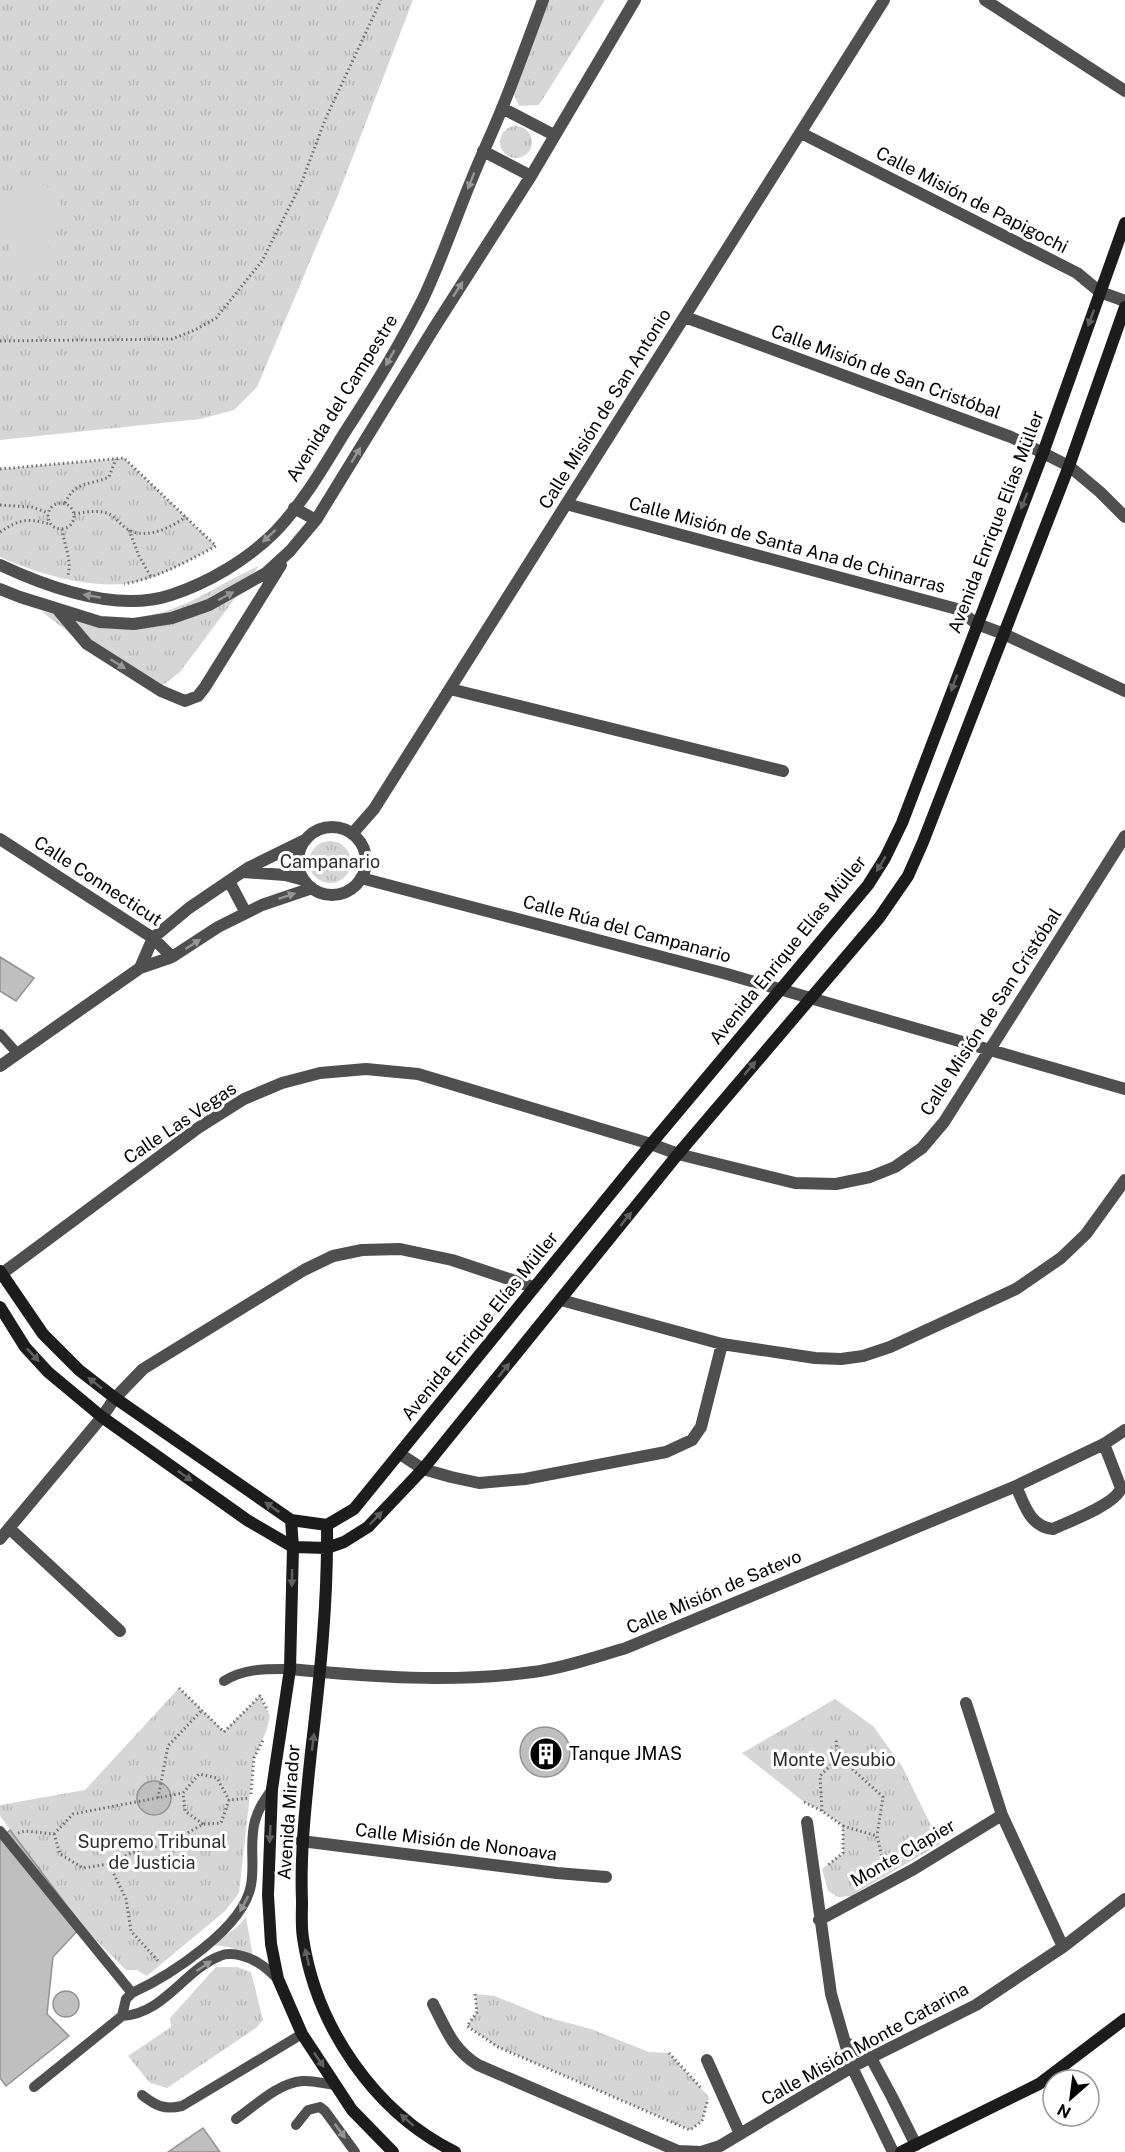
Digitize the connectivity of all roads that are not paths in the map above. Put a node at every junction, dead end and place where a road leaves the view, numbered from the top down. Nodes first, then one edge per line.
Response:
1 (543, 0) edge
2 (635, 0) edge
3 (884, 0) edge
4 (985, 0) edge
5 (1125, 91) edge
6 (502, 108) junction
7 (801, 133) junction
8 (554, 135) junction
9 (483, 151) junction
10 (531, 176) junction
11 (1125, 223) edge
12 (1100, 292) junction
13 (1125, 301) edge
14 (1125, 307) edge
15 (685, 317) junction
16 (1043, 453) junction
17 (1069, 466) junction
18 (566, 504) junction
19 (294, 508) junction
20 (1125, 516) edge
21 (316, 520) junction
22 (290, 551) junction
23 (0, 565) edge
24 (28, 578) junction
25 (0, 589) edge
26 (20, 597) junction
27 (59, 611) junction
28 (976, 624) junction
29 (1004, 634) junction
30 (450, 688) junction
31 (1125, 691) edge
32 (783, 771) dead end
33 (352, 834) junction
34 (1125, 836) edge
35 (0, 839) edge
36 (305, 840) junction
37 (242, 872) junction
38 (361, 878) junction
39 (229, 881) junction
40 (308, 884) junction
41 (246, 913) junction
42 (153, 938) junction
43 (172, 957) junction
44 (140, 968) junction
45 (779, 990) junction
46 (810, 998) junction
47 (0, 1034) edge
48 (991, 1050) junction
49 (17, 1053) junction
50 (0, 1066) edge
51 (1125, 1089) edge
52 (651, 1144) junction
53 (678, 1154) junction
54 (1125, 1180) edge
55 (1, 1274) edge
56 (533, 1287) junction
57 (561, 1300) junction
58 (0, 1307) edge
59 (722, 1344) junction
60 (115, 1398) junction
61 (102, 1417) junction
62 (1125, 1430) edge
63 (1104, 1444) junction
64 (400, 1454) junction
65 (423, 1469) junction
66 (1016, 1486) junction
67 (291, 1520) junction
68 (327, 1525) junction
69 (9, 1528) junction
70 (0, 1539) edge
71 (293, 1547) junction
72 (327, 1548) junction
73 (120, 1631) dead end
74 (290, 1668) junction
75 (321, 1672) junction
76 (224, 1681) dead end
77 (966, 1703) dead end
78 (272, 1789) junction
79 (1002, 1815) junction
80 (807, 1821) dead end
81 (0, 1831) edge
82 (301, 1840) junction
83 (606, 1877) dead end
84 (1125, 1899) edge
85 (819, 1920) junction
86 (1064, 1947) junction
87 (278, 1979) junction
88 (147, 1986) junction
89 (132, 1993) junction
90 (158, 2002) junction
91 (433, 2004) dead end
92 (122, 2016) junction
93 (1125, 2019) edge
94 (302, 2034) junction
95 (845, 2042) junction
96 (871, 2058) junction
97 (707, 2060) dead end
98 (852, 2067) junction
99 (336, 2085) junction
100 (34, 2087) dead end
101 (142, 2095) dead end
102 (236, 2119) dead end
103 (296, 2125) dead end
104 (740, 2134) junction
105 (916, 2145) junction
106 (355, 2152) edge
107 (393, 2152) edge
108 (455, 2152) edge
109 (893, 2152) edge
110 (901, 2152) edge

1 - 6 street, Avenida del Campestre
2 - 8 street
3 - 7 street, Calle Misión de San Antonio
4 - 5 street
6 - 8 street
6 - 9 street, Avenida del Campestre
7 - 12 street, Calle Misión de Papigochi
7 - 15 street, Calle Misión de San Antonio
8 - 10 street
9 - 10 street
9 -> 19 street, Avenida del Campestre
21 -> 10 street
11 - 12 main road, Avenida Enrique Elías Müller
12 - 13 street, Calle Misión de Papigochi
12 -> 16 main road, Avenida Enrique Elías Müller
14 - 17 main road
15 - 16 street, Calle Misión de San Cristóbal
15 - 18 street, Calle Misión de San Antonio
16 - 17 street, Calle Misión de San Cristóbal
16 -> 28 main road, Avenida Enrique Elías Müller
17 - 20 street, Calle Misión de San Cristóbal
17 - 29 main road
18 - 28 street, Calle Misión de Santa Ana de Chinarras
18 - 30 street, Calle Misión de San Antonio
19 - 21 street
19 -> 24 street, Avenida del Campestre
21 - 22 street
27 -> 22 street
27 -> 22 street
23 - 24 street, Avenida del Campestre
24 - 26 street
25 - 26 street
26 - 27 street
28 - 29 street, Calle Misión de Santa Ana de Chinarras
28 -> 45 main road, Avenida Enrique Elías Müller
29 - 31 street, Calle Misión de Santa Ana de Chinarras
29 - 46 main road
30 - 32 street
30 - 33 street, Calle Misión de San Antonio
33 - 36 street
33 - 38 street
34 - 48 street, Calle Misión de San Cristóbal
35 - 42 street, Calle Connecticut
36 - 37 street
36 - 40 street
37 - 39 street
37 - 40 street
38 - 40 street
38 - 45 street, Calle Rúa del Campanario
39 - 41 street
39 - 42 street
41 -> 40 street
43 -> 41 street
42 - 43 street, Calle Connecticut
42 - 44 street
43 - 44 street
44 - 49 street
45 - 46 street, Calle Rúa del Campanario
45 - 52 main road, Avenida Enrique Elías Müller
46 - 48 street, Calle Rúa del Campanario
53 -> 46 main road
47 - 49 lane
48 - 51 street, Calle Rúa del Campanario
48 - 53 street, Calle Misión de San Cristóbal
49 - 50 street
52 - 53 street, Calle Misión de San Cristóbal
52 - 55 street, Calle Las Vegas
52 - 56 main road, Avenida Enrique Elías Müller
57 -> 53 main road
54 - 59 street
60 -> 55 main road
56 - 60 street
56 - 64 main road, Avenida Enrique Elías Müller
57 - 59 street
65 -> 57 main road
58 -> 61 main road
59 - 65 street
60 - 61 street
67 -> 60 main road
61 - 69 street
61 -> 71 main road
62 - 63 street, Calle Misión de Satevo
63 - 66 street, Calle Misión de Satevo
63 - 66 street
64 - 65 street
64 - 68 main road, Avenida Enrique Elías Müller
72 -> 65 main road
66 - 75 street, Calle Misión de Satevo
67 - 68 main road
67 - 71 main road, Avenida Mirador
68 - 72 main road, Avenida Mirador
69 - 70 street
69 - 73 street
71 - 72 main road
71 -> 74 main road, Avenida Mirador
72 - 75 main road, Avenida Mirador
74 - 75 street, Calle Misión de Satevo
74 - 76 lane
74 - 78 main road, Avenida Mirador
82 -> 75 main road, Avenida Mirador
77 - 79 street
78 -> 87 main road, Avenida Mirador
78 -> 88 lane
79 - 85 street, Monte Clapier
79 - 86 street
80 - 85 street
81 - 89 lane
82 - 83 street, Calle Misión de Nonoava
108 -> 82 main road, Avenida Mirador
84 - 86 street, Calle Misión Monte Catarina
85 - 95 street
86 - 96 street, Calle Misión Monte Catarina
90 -> 87 lane
87 - 94 main road, Avenida Mirador
88 - 89 lane
88 - 90 lane
89 - 92 lane
90 - 92 lane
91 - 104 street, Calle Misión Monte Catarina
92 - 100 lane
93 - 105 main road
94 -> 99 main road, Avenida Mirador
94 - 101 lane
95 - 96 street
95 - 98 street
96 - 98 street, Calle Misión Monte Catarina
96 - 105 street
97 - 104 street
98 - 104 street, Calle Misión Monte Catarina
98 - 109 street
99 - 102 lane
99 - 107 main road, Avenida Mirador
103 -> 106 lane
105 - 110 main road

